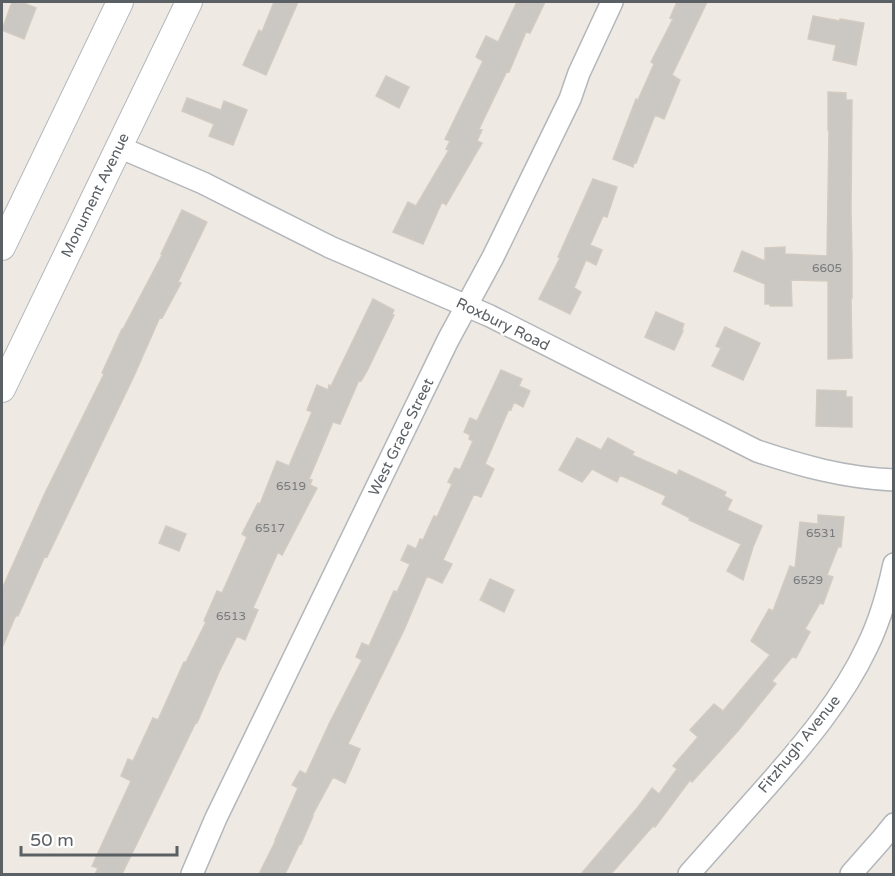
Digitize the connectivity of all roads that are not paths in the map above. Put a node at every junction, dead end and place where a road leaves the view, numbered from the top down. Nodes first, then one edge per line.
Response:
1 (120, 2) edge
2 (189, 2) edge
3 (612, 2) edge
4 (119, 147) junction
5 (2, 247) edge
6 (466, 306) junction
7 (2, 389) edge
8 (894, 480) edge
9 (894, 564) edge
10 (894, 824) edge
11 (192, 874) edge
12 (689, 874) edge
13 (851, 874) edge

1 - 5 street
2 - 4 street, Monument Avenue
3 - 6 street, West Grace Street
4 - 6 street, Roxbury Road
4 - 7 street, Monument Avenue
6 - 8 street, Roxbury Road
6 - 11 street, West Grace Street
9 - 12 street, Fitzhugh Avenue
10 - 13 street

